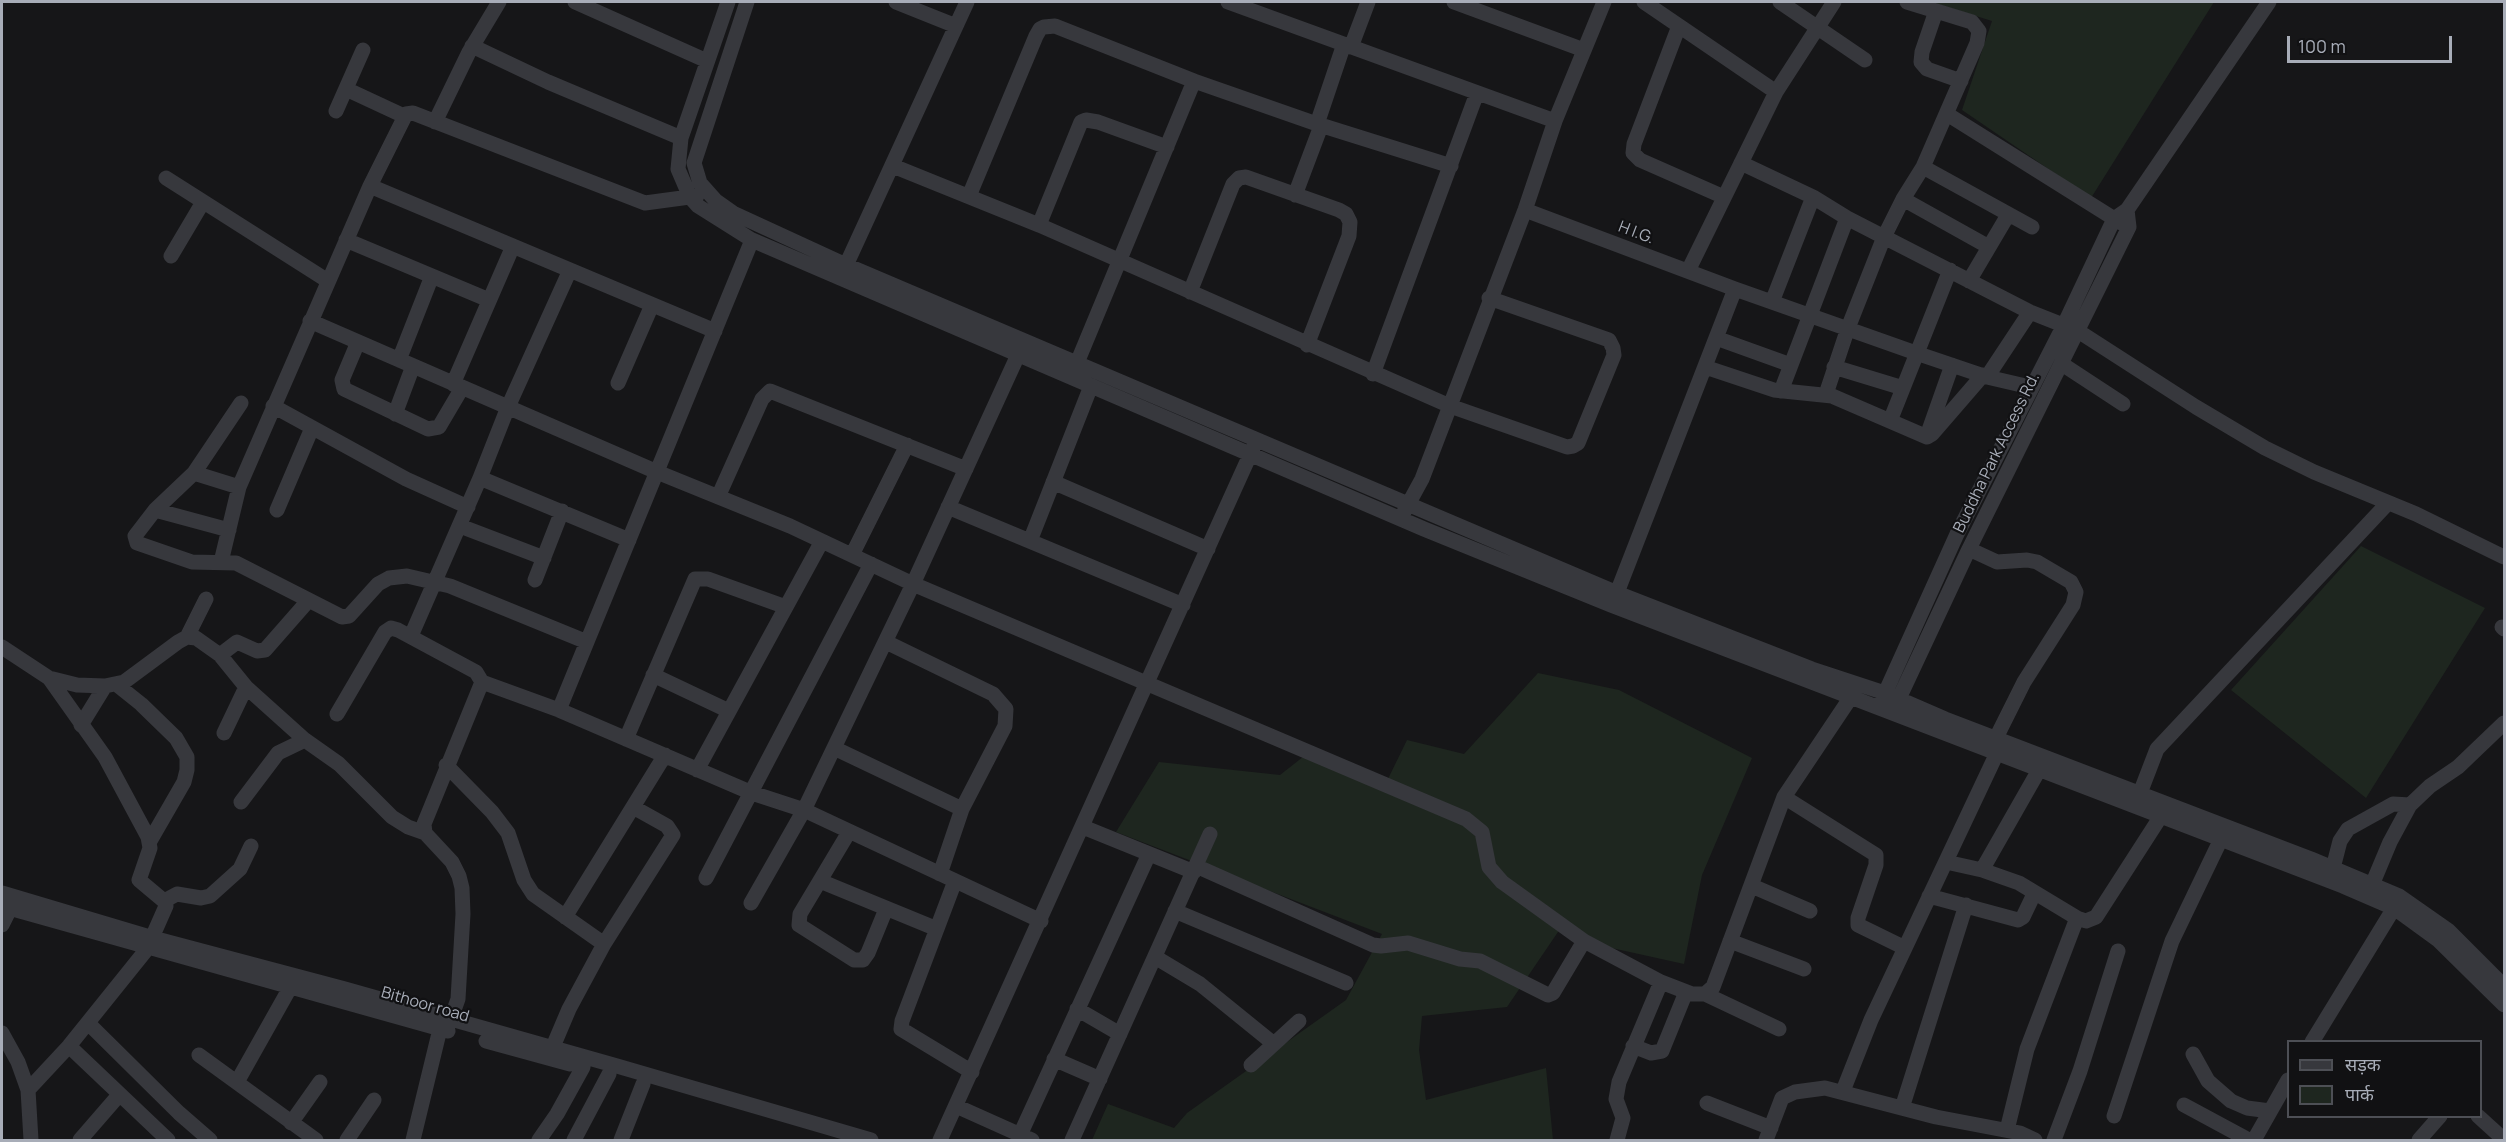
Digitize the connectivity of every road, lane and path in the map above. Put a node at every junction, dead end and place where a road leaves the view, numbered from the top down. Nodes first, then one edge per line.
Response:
1 (499, 2) edge
2 (574, 2) edge
3 (728, 2) edge
4 (747, 2) edge
5 (896, 2) edge
6 (967, 2) edge
7 (1228, 2) edge
8 (1368, 2) edge
9 (1456, 2) edge
10 (1604, 2) edge
11 (1644, 2) edge
12 (1780, 2) edge
13 (1834, 2) edge
14 (1907, 2) edge
15 (2269, 2) edge
16 (1936, 11) junction
17 (956, 26) junction
18 (1679, 26) junction
19 (1817, 28) junction
20 (1347, 45) junction
21 (472, 46) junction
22 (363, 50) dead end
23 (1584, 50) junction
24 (1865, 60) dead end
25 (707, 61) junction
26 (1194, 81) junction
27 (1961, 81) junction
28 (346, 90) junction
29 (1776, 92) junction
30 (1476, 93) junction
31 (336, 111) dead end
32 (1947, 114) junction
33 (404, 116) junction
34 (435, 122) junction
35 (1555, 122) junction
36 (1319, 125) junction
37 (681, 138) junction
38 (1167, 147) junction
39 (1741, 163) junction
40 (893, 166) junction
41 (1451, 166) junction
42 (1923, 167) junction
43 (166, 178) dead end
44 (370, 186) junction
45 (708, 193) junction
46 (1295, 195) junction
47 (969, 196) junction
48 (690, 197) junction
49 (1724, 197) junction
50 (1813, 197) junction
51 (1903, 199) junction
52 (203, 202) junction
53 (1525, 210) junction
54 (2120, 214) junction
55 (2008, 215) junction
56 (1847, 218) junction
57 (1039, 225) junction
58 (2032, 227) dead end
59 (1884, 237) junction
60 (346, 240) junction
61 (752, 240) junction
62 (513, 246) junction
63 (1989, 247) junction
64 (171, 256) dead end
65 (1119, 261) junction
66 (570, 270) junction
67 (1950, 270) junction
68 (843, 272) junction
69 (1688, 272) junction
70 (432, 276) junction
71 (1969, 280) junction
72 (328, 281) junction
73 (1735, 289) junction
74 (1190, 292) junction
75 (1489, 298) junction
76 (489, 300) junction
77 (1772, 302) junction
78 (652, 305) junction
79 (2030, 312) junction
80 (1810, 316) junction
81 (310, 321) junction
82 (1848, 328) junction
83 (2071, 328) junction
84 (715, 331) junction
85 (1716, 338) junction
86 (358, 342) junction
87 (1307, 345) junction
88 (1916, 353) junction
89 (1018, 355) junction
90 (406, 363) junction
91 (1077, 363) junction
92 (2062, 363) junction
93 (1791, 365) junction
94 (1952, 365) junction
95 (1705, 367) junction
96 (1834, 367) junction
97 (1373, 374) junction
98 (1985, 376) junction
99 (618, 383) dead end
100 (458, 386) junction
101 (1091, 386) junction
102 (2030, 387) junction
103 (1903, 388) junction
104 (1781, 391) junction
105 (1826, 394) junction
106 (241, 403) dead end
107 (2123, 404) dead end
108 (273, 406) junction
109 (1450, 406) junction
110 (508, 407) junction
111 (395, 414) junction
112 (1890, 421) junction
113 (312, 428) junction
114 (1927, 437) junction
115 (907, 445) junction
116 (1253, 447) junction
117 (966, 469) junction
118 (657, 472) junction
119 (194, 473) junction
120 (480, 478) junction
121 (1053, 482) junction
122 (239, 487) junction
123 (718, 497) junction
124 (2387, 504) junction
125 (1409, 505) junction
126 (468, 507) junction
127 (948, 507) junction
128 (155, 510) junction
129 (277, 510) dead end
130 (561, 512) junction
131 (1401, 519) junction
132 (460, 526) junction
133 (229, 530) junction
134 (629, 540) junction
135 (822, 541) junction
136 (1030, 541) junction
137 (1208, 549) junction
138 (1969, 549) junction
139 (852, 555) junction
140 (2505, 557) edge
141 (543, 558) junction
142 (221, 562) junction
143 (871, 564) junction
144 (535, 580) dead end
145 (436, 582) junction
146 (913, 584) junction
147 (206, 599) dead end
148 (1614, 599) junction
149 (308, 601) junction
150 (1183, 605) junction
151 (786, 607) junction
152 (411, 636) junction
153 (187, 637) junction
154 (587, 642) junction
155 (886, 642) junction
156 (2, 646) edge
157 (220, 655) junction
158 (653, 675) junction
159 (49, 678) junction
160 (482, 682) junction
161 (1148, 683) junction
162 (111, 685) junction
163 (246, 687) junction
164 (1892, 696) junction
165 (1851, 697) junction
166 (559, 710) junction
167 (729, 711) junction
168 (1885, 711) junction
169 (337, 714) dead end
170 (2505, 723) edge
171 (81, 725) junction
172 (224, 733) dead end
173 (626, 739) junction
174 (305, 740) junction
175 (1996, 746) junction
176 (834, 748) junction
177 (664, 756) junction
178 (447, 765) junction
179 (697, 770) junction
180 (2039, 770) junction
181 (752, 793) junction
182 (1784, 797) junction
183 (2137, 800) junction
184 (241, 802) dead end
185 (2410, 805) junction
186 (633, 807) junction
187 (962, 809) junction
188 (804, 810) junction
189 (2161, 816) junction
190 (1083, 827) junction
191 (849, 832) junction
192 (425, 833) junction
193 (1210, 834) dead end
194 (2221, 839) junction
195 (150, 841) junction
196 (251, 846) dead end
197 (1149, 854) junction
198 (1946, 862) junction
199 (2333, 868) junction
200 (1195, 869) junction
201 (1982, 870) junction
202 (940, 874) junction
203 (706, 878) dead end
204 (820, 881) junction
205 (955, 881) junction
206 (2372, 885) junction
207 (1752, 886) junction
208 (2, 893) edge
209 (2034, 894) junction
210 (1929, 896) junction
211 (165, 901) junction
212 (751, 903) dead end
213 (1966, 905) junction
214 (6, 908) edge
215 (2394, 908) junction
216 (886, 909) junction
217 (1175, 911) junction
218 (1810, 911) dead end
219 (565, 917) junction
220 (2077, 918) junction
221 (1041, 921) junction
222 (2, 925) edge
223 (937, 929) junction
224 (1584, 941) junction
225 (1730, 941) junction
226 (150, 943) junction
227 (604, 944) junction
228 (1905, 948) junction
229 (2118, 951) dead end
230 (1155, 957) junction
231 (1804, 969) dead end
232 (1661, 982) junction
233 (1346, 983) dead end
234 (291, 986) junction
235 (2505, 986) edge
236 (1686, 992) junction
237 (1705, 994) junction
238 (2505, 1005) edge
239 (1077, 1009) junction
240 (1299, 1021) dead end
241 (88, 1023) junction
242 (444, 1024) junction
243 (1779, 1029) dead end
244 (2, 1033) edge
245 (1120, 1034) junction
246 (2313, 1040) edge
247 (1274, 1044) junction
248 (69, 1046) junction
249 (1633, 1046) junction
250 (552, 1049) junction
251 (2193, 1054) dead end
252 (199, 1055) dead end
253 (1054, 1059) junction
254 (1251, 1065) dead end
255 (583, 1067) junction
256 (972, 1072) junction
257 (609, 1074) junction
258 (1100, 1079) junction
259 (237, 1082) junction
260 (320, 1082) dead end
261 (2287, 1083) edge
262 (643, 1084) junction
263 (28, 1090) junction
264 (1843, 1091) junction
265 (119, 1095) junction
266 (374, 1100) dead end
267 (1707, 1103) dead end
268 (2184, 1105) dead end
269 (956, 1106) junction
270 (1902, 1108) junction
271 (2270, 1111) junction
272 (557, 1114) junction
273 (2114, 1116) dead end
274 (2438, 1118) edge
275 (2480, 1118) edge
276 (291, 1123) junction
277 (2007, 1130) junction
278 (1768, 1134) edge
279 (577, 1135) edge
280 (2500, 1135) edge
281 (1026, 1138) edge
282 (31, 1140) edge
283 (80, 1140) edge
284 (168, 1140) edge
285 (210, 1140) edge
286 (316, 1140) edge
287 (347, 1140) edge
288 (413, 1140) edge
289 (539, 1140) edge
290 (621, 1140) edge
291 (838, 1140) edge
292 (871, 1140) edge
293 (940, 1140) edge
294 (1072, 1140) edge
295 (1617, 1140) edge
296 (2035, 1140) edge
297 (2054, 1140) edge
298 (2248, 1140) edge
299 (2254, 1140) edge
300 (2419, 1140) edge

1 - 21 street
2 - 25 street
3 - 25 street
4 - 45 street
5 - 17 street
6 - 17 street
7 - 20 street
8 - 20 street
9 - 23 street
10 - 23 street
11 - 18 street
12 - 19 street
13 - 19 street
14 - 16 street
15 - 54 street, Buddha Park Access Rd.
16 - 27 street
16 - 27 street
17 - 40 street
18 - 29 street
18 - 49 street
19 - 24 street
19 - 29 street
20 - 30 street
20 - 36 street
21 - 34 street
21 - 37 street
22 - 28 street
23 - 35 street
25 - 37 street
26 - 36 street
26 - 38 street
26 - 47 street
27 - 32 street
28 - 31 street
28 - 33 street
29 - 39 street
30 - 35 street
30 - 41 street
32 - 42 street
32 - 54 street
33 - 34 street
33 - 44 street
34 - 48 street
35 - 53 street
36 - 41 street
36 - 46 street
37 - 48 street
38 - 57 street
38 - 65 street
39 - 49 street
39 - 50 street
40 - 47 street
40 - 68 street
41 - 97 street
42 - 51 street
42 - 55 street
43 - 52 street
44 - 60 street
44 - 62 street
45 - 48 street
45 - 68 street
46 - 74 street
46 - 87 street
47 - 57 street
48 - 61 street
49 - 69 street
50 - 56 street
50 - 77 street
51 - 59 street
51 - 63 street
52 - 64 street
52 - 72 street
53 - 69 street, H I.G.
53 - 75 street
54 - 83 street, Buddha Park Access Rd.
54 - 83 street, Buddha Park Access Rd.
55 - 58 street
55 - 63 street
56 - 59 street
56 - 80 street
57 - 65 street
59 - 67 street
59 - 82 street
60 - 70 street
60 - 72 street
61 - 68 street
61 - 84 street
62 - 66 street
62 - 76 street
63 - 71 street
65 - 74 street
65 - 91 street
66 - 78 street
66 - 110 street
67 - 71 street
67 - 88 street
68 - 89 street
68 - 91 street
69 - 73 street, H I.G.
70 - 76 street
70 - 90 street
71 - 79 street
72 - 81 street
73 - 77 street, H I.G.
73 - 85 street
74 - 87 street
75 - 109 street
75 - 109 street
76 - 100 street
77 - 80 street, H I.G.
78 - 84 street
78 - 99 street
79 - 83 street
79 - 98 street
80 - 82 street, H I.G.
80 - 93 street
81 - 86 street
81 - 108 street
82 - 88 street, H I.G.
82 - 96 street
83 - 92 street, Buddha Park Access Rd.
83 - 102 street, Buddha Park Access Rd.
83 - 124 street
84 - 118 street
85 - 93 street
85 - 95 street
86 - 90 street
86 - 111 street
87 - 97 street
88 - 94 street, H I.G.
88 - 103 street
89 - 101 street
89 - 117 street
90 - 100 street
90 - 111 street
91 - 116 street
92 - 107 street
92 - 138 street, Buddha Park Access Rd.
93 - 104 street
94 - 98 street, H I.G.
94 - 114 street
95 - 104 street
95 - 148 street
96 - 103 street
96 - 105 street
97 - 109 street
98 - 102 street, H I.G.
98 - 114 street
100 - 110 street
100 - 111 street
101 - 116 street
101 - 121 street
102 - 164 street, Buddha Park Access Rd.
103 - 112 street
104 - 105 street
105 - 112 street
106 - 119 street
108 - 113 street
108 - 122 street
109 - 125 street
110 - 118 street
110 - 120 street
112 - 114 street
113 - 126 street
113 - 129 street
115 - 117 street
115 - 123 street
115 - 139 street
116 - 125 street
116 - 131 street
116 - 137 street
117 - 127 street
118 - 123 street
118 - 134 street
119 - 122 street
119 - 128 street
120 - 126 street
120 - 130 street
121 - 136 street
121 - 137 street
122 - 133 street
123 - 135 street
124 - 140 street
124 - 183 street
125 - 131 street
125 - 148 street
126 - 132 street
127 - 136 street
127 - 146 street
128 - 133 street
128 - 142 street
130 - 134 street
130 - 141 street
131 - 148 street
132 - 141 street
132 - 145 street
133 - 142 street
134 - 154 street
135 - 139 street
135 - 151 street
136 - 150 street
137 - 150 street
138 - 164 street, Buddha Park Access Rd.
138 - 175 street
139 - 143 street
141 - 144 street
142 - 149 street
143 - 146 street
143 - 181 street
145 - 149 street
145 - 152 street
145 - 154 street
146 - 155 street
146 - 161 street
147 - 153 street
148 - 164 street
148 - 165 street
149 - 157 street
150 - 161 street
151 - 158 street
151 - 167 street
152 - 160 street
152 - 169 street
153 - 157 street
153 - 162 street
154 - 166 street
155 - 176 street
155 - 187 street
156 - 159 street
157 - 163 street
158 - 167 street
158 - 173 street
159 - 162 street
159 - 171 street
160 - 166 street
160 - 178 street
161 - 190 street
161 - 224 street
162 - 171 street
162 - 195 street
163 - 172 street
163 - 174 street
164 - 168 street
164 - 175 street
165 - 168 street
165 - 182 street
166 - 173 street
167 - 179 street
168 - 175 street
170 - 185 street
171 - 195 street
173 - 177 street
174 - 184 street
174 - 192 street
175 - 180 street
175 - 183 street
175 - 198 street
176 - 187 street
176 - 188 street
177 - 179 street
177 - 186 street
178 - 192 street
178 - 219 street
179 - 181 street
180 - 183 street
180 - 201 street
181 - 188 street
181 - 203 street
182 - 207 street
182 - 228 street
183 - 189 street
183 - 199 street
185 - 199 street
185 - 206 street
186 - 219 street
186 - 227 street
187 - 202 street
188 - 191 street
188 - 212 street
189 - 194 street
189 - 220 street
190 - 197 street
190 - 221 street
191 - 202 street
191 - 204 street
192 - 242 street
193 - 200 street
194 - 215 street
194 - 273 street
195 - 211 street
196 - 211 street
197 - 200 street
197 - 239 street
198 - 201 street
198 - 210 street
199 - 206 street
200 - 217 street
200 - 224 street
201 - 209 street
202 - 205 street
204 - 216 street
204 - 216 street
205 - 221 street
205 - 223 street
206 - 235 street
207 - 218 street
207 - 225 street
208 - 226 street
209 - 213 street
209 - 220 street
210 - 213 street
210 - 228 street
211 - 226 street
213 - 270 street
214 - 222 street
214 - 226 street, Bithoor road
215 - 238 street
215 - 246 street
216 - 223 street
217 - 230 street
217 - 233 street
219 - 227 street
220 - 277 street
221 - 256 street
223 - 256 street
224 - 232 street
225 - 231 street
225 - 237 street
226 - 234 street, Bithoor road
226 - 241 street
226 - 242 street
227 - 250 street
228 - 264 street
229 - 297 street
230 - 245 street
230 - 247 street
232 - 236 street
232 - 249 street
234 - 242 street, Bithoor road
234 - 259 street
236 - 237 street
236 - 249 street
237 - 243 street
239 - 245 street
239 - 253 street
240 - 247 street
241 - 248 street
241 - 285 street
242 - 250 street
242 - 255 street, Bithoor road
242 - 288 street
244 - 263 street
245 - 258 street
247 - 254 street
248 - 263 street
248 - 265 street
249 - 295 street
250 - 292 street
251 - 271 street
252 - 259 street
253 - 258 street
253 - 281 street
255 - 257 street, Bithoor road
255 - 272 street
256 - 269 street
257 - 262 street, Bithoor road
257 - 279 street
258 - 294 street
259 - 276 street
260 - 276 street
261 - 271 street
262 - 290 street
262 - 291 street, Bithoor road
263 - 282 street
264 - 270 street
264 - 278 street
265 - 283 street
265 - 284 street
266 - 287 street
267 - 278 street
268 - 298 street
269 - 281 street
269 - 293 street
270 - 277 street
271 - 299 street
272 - 279 street
272 - 289 street
274 - 300 street
275 - 280 street
276 - 286 street
277 - 296 street

